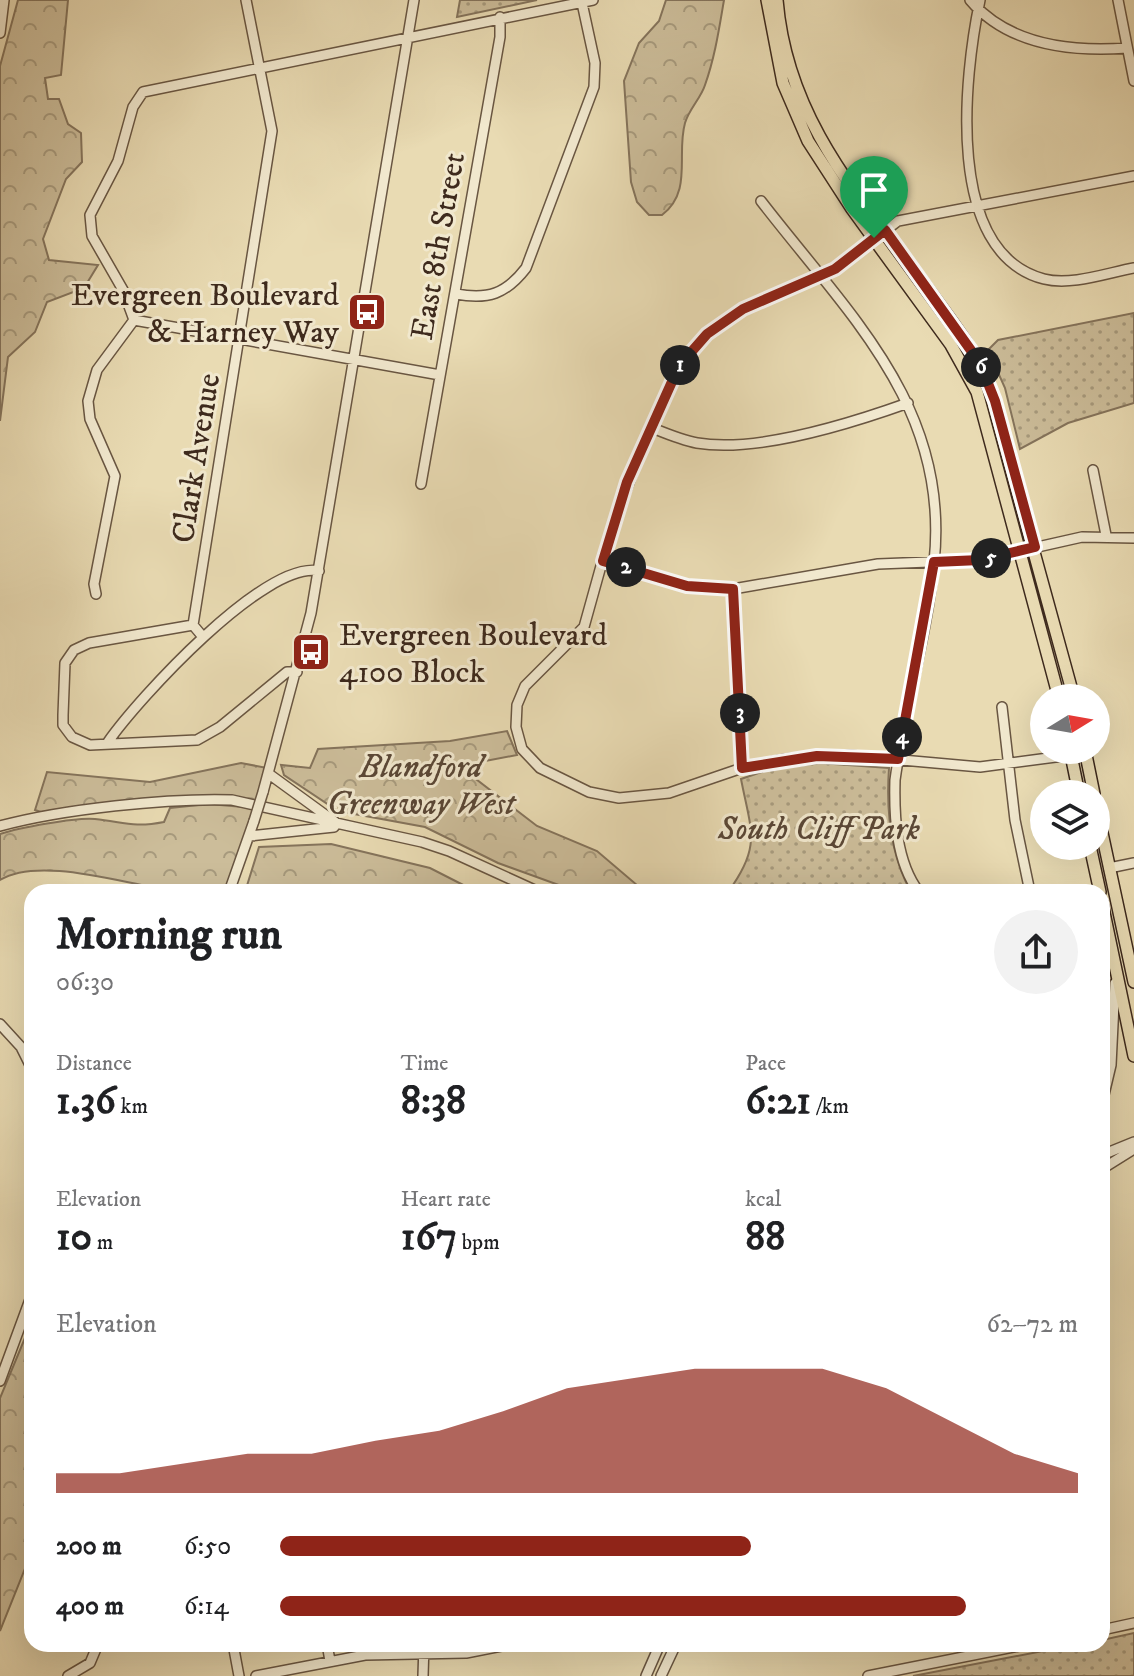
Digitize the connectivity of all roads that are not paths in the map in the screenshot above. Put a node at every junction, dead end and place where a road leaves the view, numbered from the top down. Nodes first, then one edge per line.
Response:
1 (4, 0) edge
2 (246, 0) edge
3 (414, 0) edge
4 (593, 0) edge
5 (767, 0) edge
6 (777, 0) edge
7 (970, 0) edge
8 (1118, 0) edge
9 (582, 3) junction
10 (979, 5) edge
11 (500, 17) junction
12 (0, 33) edge
13 (408, 36) junction
14 (1127, 48) junction
15 (261, 67) junction
16 (1134, 81) edge
17 (1134, 176) edge
18 (761, 201) dead end
19 (979, 205) junction
20 (885, 230) junction
21 (874, 238) junction
22 (1134, 268) edge
23 (819, 277) junction
24 (456, 294) junction
25 (134, 320) junction
26 (241, 339) junction
27 (356, 359) junction
28 (440, 375) junction
29 (908, 403) junction
30 (650, 427) junction
31 (1093, 470) dead end
32 (421, 484) dead end
33 (1106, 535) junction
34 (1134, 538) edge
35 (1035, 547) junction
36 (1022, 551) junction
37 (603, 561) junction
38 (934, 562) junction
39 (319, 571) junction
40 (733, 589) junction
41 (96, 594) dead end
42 (193, 625) junction
43 (203, 637) junction
44 (297, 672) junction
45 (1055, 684) edge
46 (1070, 684) edge
47 (1002, 707) dead end
48 (108, 742) junction
49 (898, 759) junction
50 (1030, 761) edge
51 (1008, 765) junction
52 (742, 768) junction
53 (269, 774) junction
54 (0, 826) edge
55 (341, 826) junction
56 (250, 836) junction
57 (1093, 860) edge
58 (1107, 860) edge
59 (1134, 863) edge
60 (1109, 868) junction
61 (232, 884) edge
62 (521, 884) edge
63 (915, 884) edge
64 (1029, 884) edge
65 (1098, 884) edge
66 (1110, 940) edge
67 (1114, 959) junction
68 (1134, 982) edge
69 (0, 1024) edge
70 (24, 1053) edge
71 (1134, 1056) edge
72 (1110, 1069) edge
73 (1134, 1142) edge
74 (1134, 1149) edge
75 (1110, 1152) edge
76 (1110, 1164) edge
77 (24, 1316) edge
78 (0, 1381) edge
79 (1134, 1623) edge
80 (1110, 1628) edge
81 (95, 1652) edge
82 (234, 1652) edge
83 (328, 1652) edge
84 (394, 1652) edge
85 (424, 1652) edge
86 (656, 1652) edge
87 (672, 1652) edge
88 (989, 1652) edge
89 (330, 1661) junction
90 (68, 1676) edge
91 (239, 1676) edge
92 (256, 1676) edge
93 (423, 1676) edge
94 (646, 1676) edge
95 (661, 1676) edge
96 (868, 1676) edge

1 - 12 street
2 - 15 street, Clark Avenue
3 - 13 street
4 - 9 street
5 - 21 main road
6 - 20 main road
7 - 10 street
8 - 14 street
9 - 11 street
9 - 24 street
10 - 14 street
10 - 19 street
11 - 13 street
11 - 24 street, East 8th Street
13 - 15 street
13 - 27 street
14 - 16 street
15 - 25 street
15 - 26 street, Clark Avenue
17 - 19 street
18 - 23 street
19 - 20 street
19 - 22 street
20 - 21 street
20 - 35 main road
21 - 23 street
21 - 36 main road
23 - 29 street
23 - 30 street
24 - 28 street, East 8th Street
25 - 26 street
25 - 41 street
26 - 27 street
26 - 42 street, Clark Avenue
27 - 28 street
27 - 39 street
28 - 32 street, East 8th Street
29 - 30 street
29 - 38 street
30 - 37 street
31 - 33 street
33 - 34 street
33 - 35 street
35 - 36 street
35 - 46 main road
36 - 38 street
36 - 45 main road
37 - 40 street
37 - 52 street
38 - 40 street
38 - 49 street
39 - 43 street
39 - 44 street
40 - 52 street
42 - 43 street
42 - 48 street
43 - 48 street
44 - 48 street
44 - 53 street
47 - 51 street
49 - 51 street
49 - 52 street
49 - 63 street
50 - 51 street
51 - 64 street
53 - 55 street
53 - 56 street, bridge
54 - 55 street
55 - 56 street
55 - 62 street
56 - 61 street
57 - 65 main road
58 - 60 main road
59 - 60 street
60 - 68 main road
66 - 67 main road
67 - 71 main road
67 - 72 street
69 - 70 street
73 - 75 street
74 - 76 street
77 - 78 street
79 - 80 street
81 - 90 street
82 - 91 street
83 - 89 street
84 - 89 street
85 - 93 street
86 - 94 street
87 - 95 street
88 - 96 street
89 - 92 street

